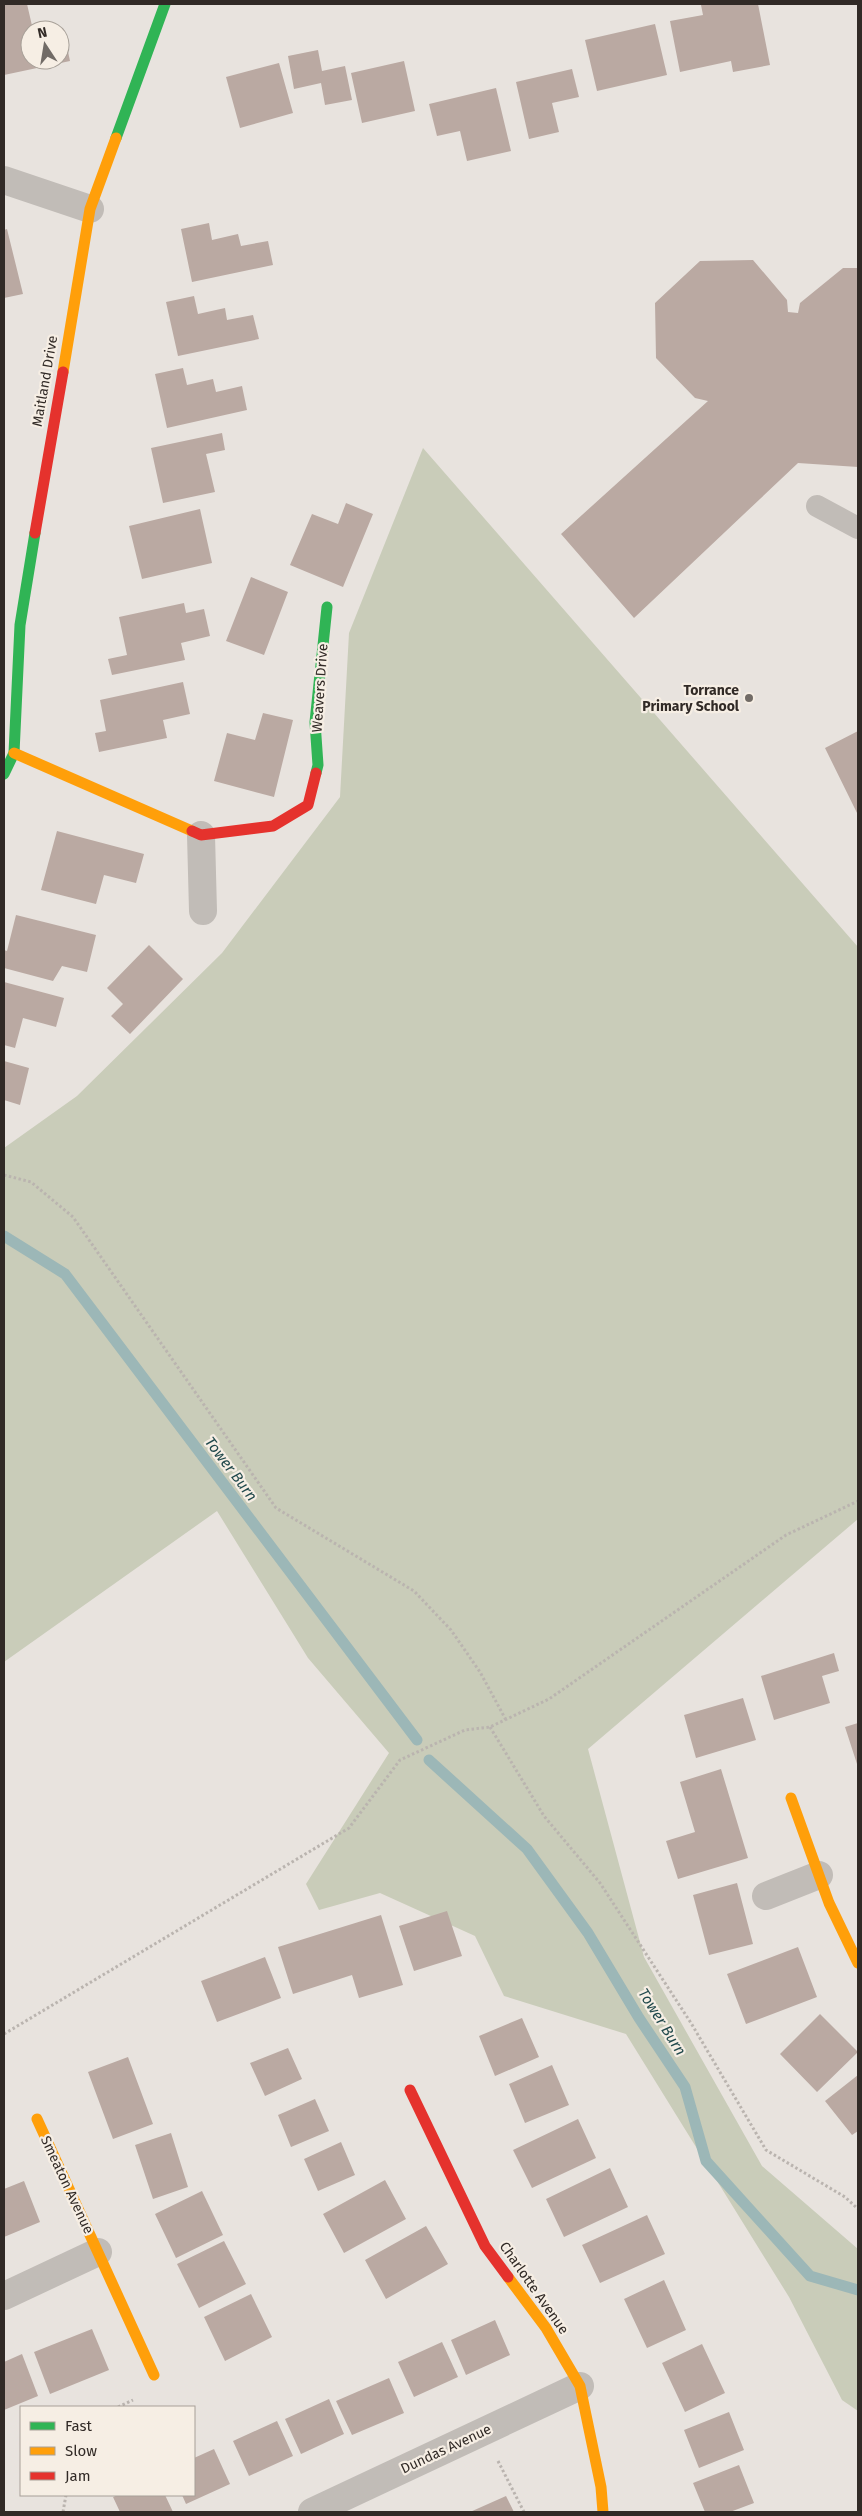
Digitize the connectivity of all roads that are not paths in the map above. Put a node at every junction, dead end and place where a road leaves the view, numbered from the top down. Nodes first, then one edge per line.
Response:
1 (164, 4) edge
2 (4, 180) edge
3 (90, 209) junction
4 (817, 506) dead end
5 (858, 528) edge
6 (328, 607) dead end
7 (12, 623) edge
8 (14, 754) junction
9 (4, 774) edge
10 (201, 835) junction
11 (203, 911) dead end
12 (791, 1798) dead end
13 (819, 1875) junction
14 (766, 1896) dead end
15 (858, 1963) edge
16 (410, 2090) dead end
17 (37, 2119) dead end
18 (98, 2252) junction
19 (4, 2296) edge
20 (154, 2374) dead end
21 (580, 2386) junction
22 (312, 2512) edge
23 (603, 2512) edge

1 - 3 street, Maitland Drive
2 - 3 street
3 - 7 street, Maitland Drive
4 - 5 lane
6 - 10 street, Weavers Drive
7 - 8 street, Maitland Drive
8 - 9 street, Maitland Drive
8 - 10 street
10 - 11 street
12 - 13 street
13 - 14 street
13 - 15 street
16 - 21 street, Charlotte Avenue
17 - 18 street, Smeaton Avenue
18 - 19 street
18 - 20 street, Smeaton Avenue
21 - 22 street, Dundas Avenue
21 - 23 street, Charlotte Avenue

